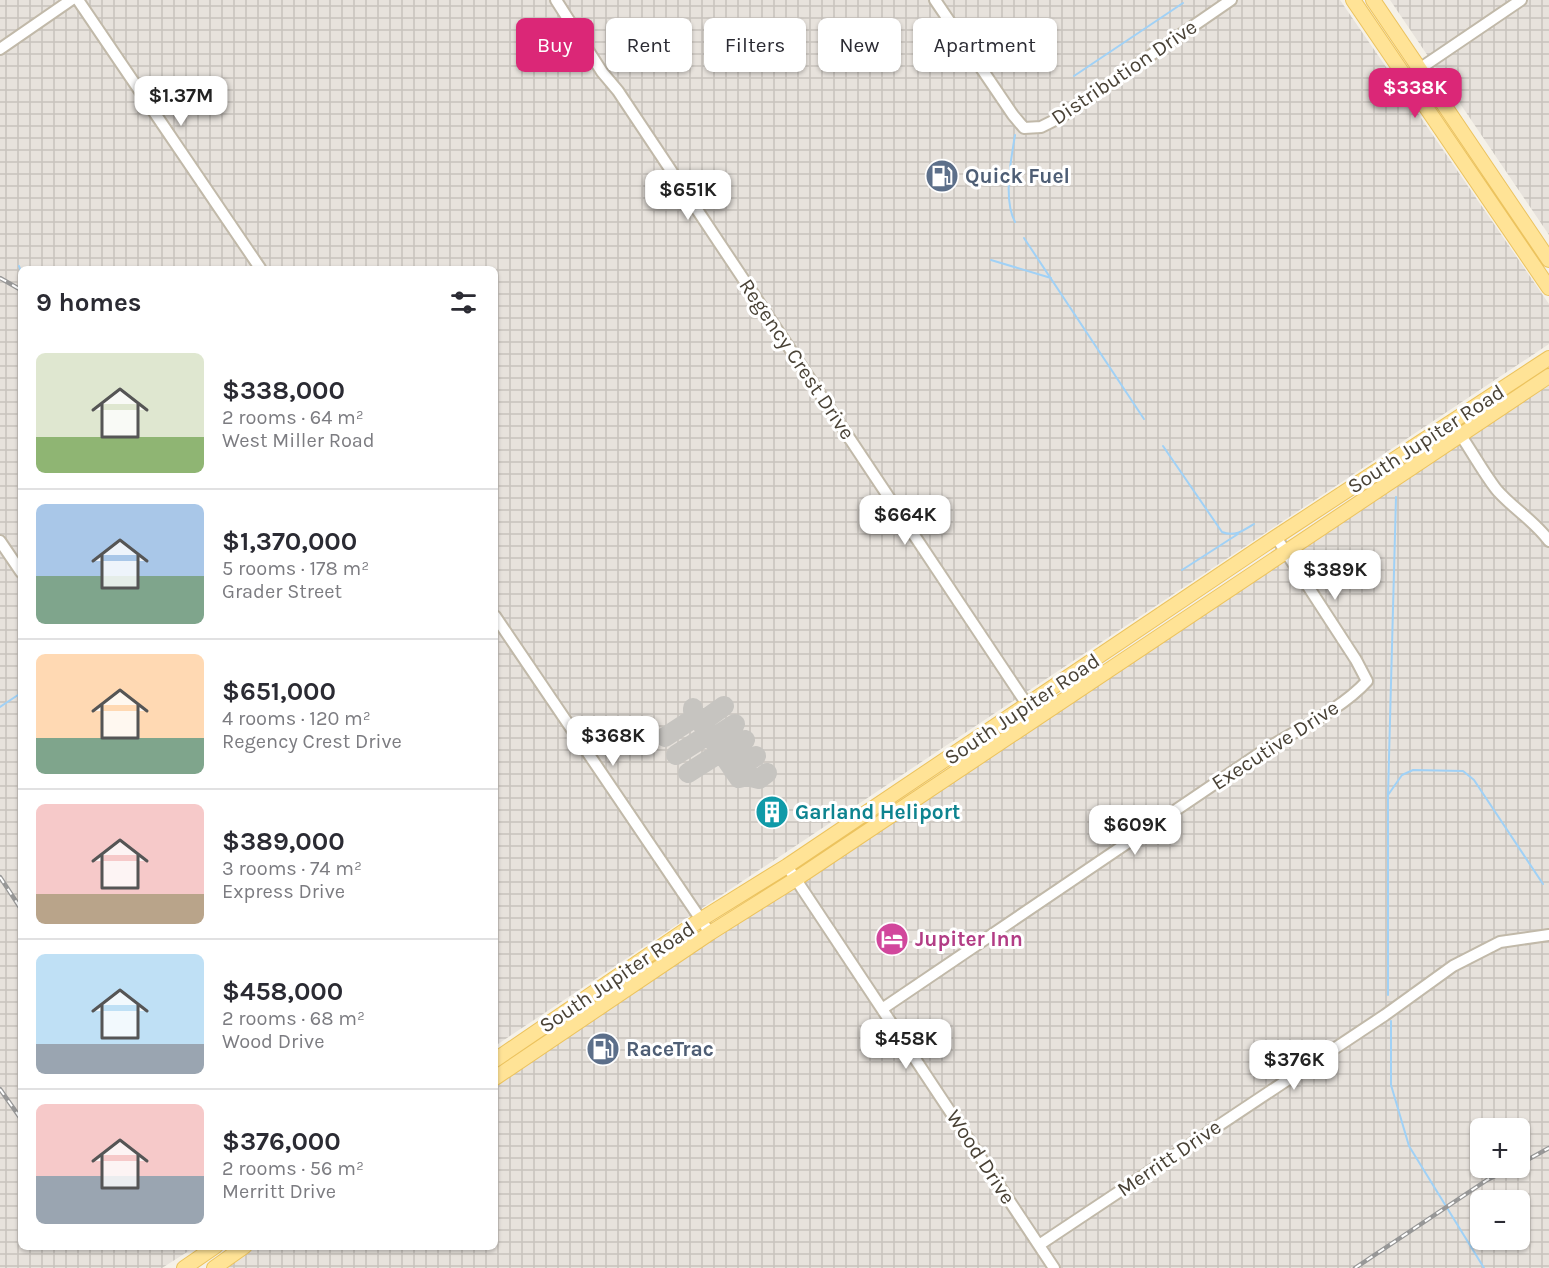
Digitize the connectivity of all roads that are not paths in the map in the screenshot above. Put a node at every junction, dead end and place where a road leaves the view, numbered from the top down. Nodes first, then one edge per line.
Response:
1 (71, 0) edge
2 (78, 0) edge
3 (556, 0) edge
4 (935, 0) edge
5 (1231, 0) edge
6 (1353, 0) edge
7 (1373, 0) edge
8 (1521, 0) edge
9 (0, 48) edge
10 (1420, 68) junction
11 (1406, 78) junction
12 (1485, 165) junction
13 (1472, 174) junction
14 (1549, 260) edge
15 (259, 266) edge
16 (1549, 288) edge
17 (1549, 358) edge
18 (1549, 376) edge
19 (1452, 423) junction
20 (1462, 435) junction
21 (1276, 537) junction
22 (1549, 541) edge
23 (0, 542) edge
24 (1286, 551) junction
25 (18, 569) edge
26 (1180, 601) junction
27 (1189, 615) junction
28 (498, 620) edge
29 (1027, 705) junction
30 (1036, 718) junction
31 (787, 866) junction
32 (796, 879) junction
33 (700, 920) junction
34 (710, 933) junction
35 (1549, 934) edge
36 (882, 1009) junction
37 (498, 1057) edge
38 (498, 1076) edge
39 (1039, 1245) junction
40 (210, 1250) edge
41 (235, 1250) edge
42 (184, 1268) edge
43 (214, 1268) edge
44 (1054, 1268) edge

1 - 9 street
2 - 15 street
3 - 29 street, Regency Crest Drive
4 - 5 street, Distribution Drive
6 - 11 main road
7 - 10 main road
8 - 10 street
10 - 11 street
10 - 12 main road
11 - 13 main road
12 - 13 main road
12 - 14 main road
13 - 16 main road
17 - 19 main road, South Jupiter Road
18 - 20 main road, South Jupiter Road
19 - 20 street
19 - 21 main road, South Jupiter Road
20 - 22 street
20 - 24 main road, South Jupiter Road
21 - 24 street
21 - 26 main road, South Jupiter Road
23 - 25 street
24 - 27 main road, South Jupiter Road
24 - 36 street, Executive Drive
26 - 27 main road
26 - 29 main road, South Jupiter Road
27 - 30 main road, South Jupiter Road
28 - 33 street
29 - 30 street, Regency Crest Drive
29 - 31 main road, South Jupiter Road
30 - 32 main road, South Jupiter Road
31 - 32 street, Wood Drive
31 - 33 main road, South Jupiter Road
32 - 34 main road, South Jupiter Road
32 - 36 street, Wood Drive
33 - 34 street
33 - 37 main road, South Jupiter Road
34 - 38 main road, South Jupiter Road
35 - 39 street, Merritt Drive
36 - 39 street, Wood Drive
39 - 44 street, Wood Drive
40 - 42 main road
41 - 43 main road

